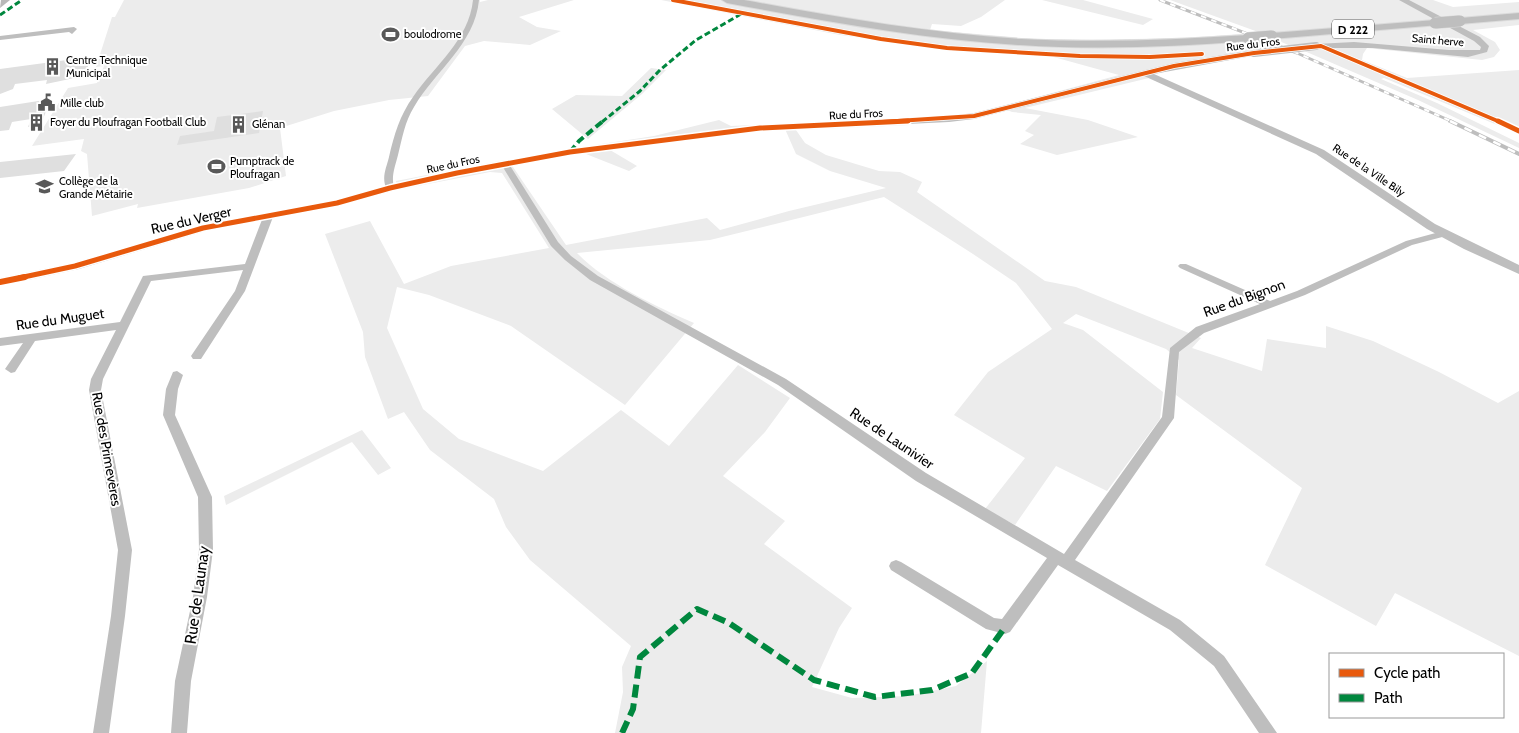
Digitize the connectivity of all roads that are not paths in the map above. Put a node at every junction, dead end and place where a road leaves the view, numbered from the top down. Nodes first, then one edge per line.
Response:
1 (6, 0) edge
2 (476, 0) edge
3 (727, 0) edge
4 (1403, 0) edge
5 (0, 5) edge
6 (1519, 16) edge
7 (1460, 20) joint
8 (72, 32) dead end
9 (0, 38) edge
10 (1350, 44) joint
11 (1147, 74) junction
12 (505, 164) junction
13 (390, 188) junction
14 (268, 217) junction
15 (1443, 234) junction
16 (250, 266) junction
17 (1183, 266) dead end
18 (1519, 270) edge
19 (0, 282) edge
20 (1270, 305) junction
21 (124, 325) junction
22 (32, 337) junction
23 (0, 342) edge
24 (197, 356) dead end
25 (11, 368) dead end
26 (177, 375) dead end
27 (1061, 560) junction
28 (896, 566) dead end
29 (100, 733) edge
30 (178, 733) edge
31 (1269, 733) edge

1 - 5 main road
2 - 13 street
3 - 7 highway, D 222, bridge
4 - 10 street, Saint herve
6 - 7 highway, D 222
8 - 9 street
10 - 11 street, Rue du Fros, bridge
11 - 12 street, Rue du Fros
11 - 15 street, Rue de la Ville Bily
12 - 13 street, Rue du Fros
12 - 27 street, Rue de Launivier
13 - 14 street, Rue du Verger
14 - 16 street
14 - 19 street, Rue du Verger
15 - 18 street, Rue de la Ville Bily
15 - 20 street, Rue du Bignon
16 - 21 street, Rue des Primevères
16 - 24 street
17 - 20 street
20 - 27 street, Rue du Bignon
21 - 22 street, Rue du Muguet
21 - 29 street, Rue des Primevères
22 - 23 street, Rue du Muguet
22 - 25 street
26 - 30 street, Rue de Launay
27 - 28 street, Rue du Bignon
27 - 31 street, Rue de Launivier

